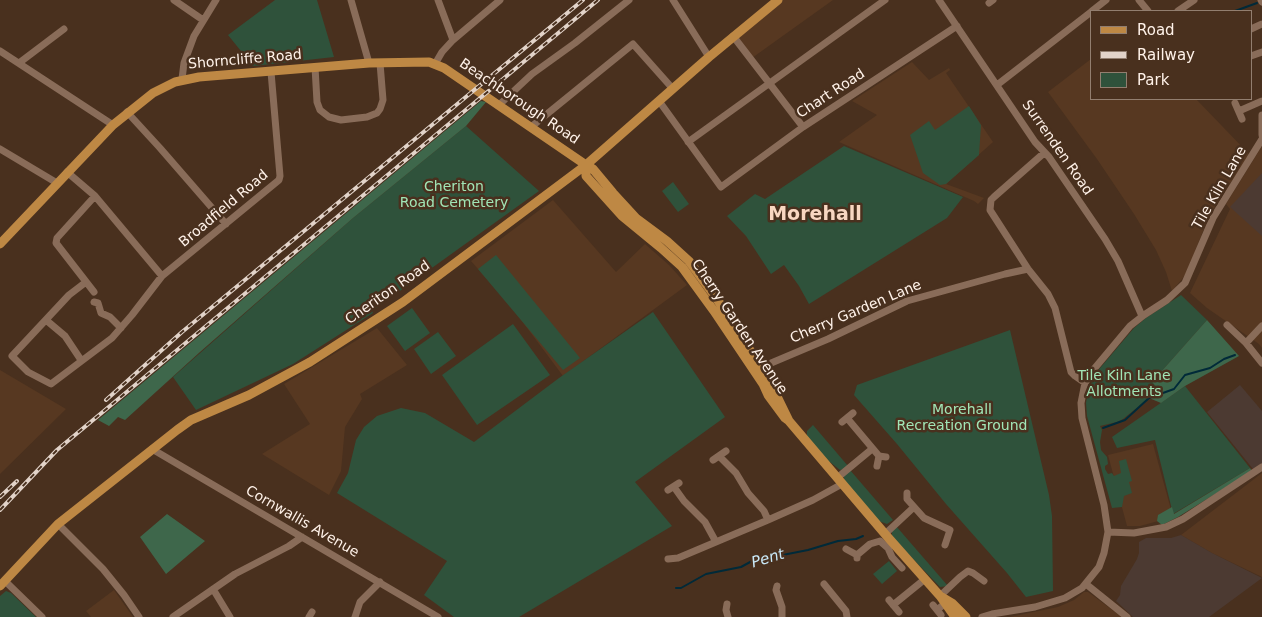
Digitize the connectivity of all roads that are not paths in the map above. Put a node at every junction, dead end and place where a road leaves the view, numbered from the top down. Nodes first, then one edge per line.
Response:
1 (174, 0) edge
2 (216, 0) edge
3 (351, 0) edge
4 (438, 0) edge
5 (500, 0) edge
6 (629, 0) edge
7 (674, 0) edge
8 (778, 0) edge
9 (885, 0) edge
10 (940, 0) edge
11 (1106, 0) edge
12 (1138, 0) edge
13 (1194, 0) edge
14 (1094, 10) edge
15 (1147, 10) edge
16 (1179, 10) edge
17 (1090, 13) edge
18 (203, 20) junction
19 (958, 26) junction
20 (64, 29) dead end
21 (733, 36) junction
22 (454, 40) junction
23 (0, 51) edge
24 (709, 56) junction
25 (380, 62) junction
26 (19, 63) junction
27 (369, 63) junction
28 (435, 64) junction
29 (315, 67) junction
30 (271, 72) junction
31 (182, 80) junction
32 (770, 83) junction
33 (997, 85) junction
34 (673, 88) junction
35 (659, 101) junction
36 (1262, 101) edge
37 (1234, 103) dead end
38 (499, 105) junction
39 (1239, 111) junction
40 (127, 112) junction
41 (1262, 115) edge
42 (1242, 119) dead end
43 (113, 125) junction
44 (804, 127) junction
45 (531, 128) junction
46 (1262, 135) edge
47 (1262, 139) edge
48 (688, 142) junction
49 (0, 149) edge
50 (1044, 153) junction
51 (586, 165) junction
52 (67, 172) junction
53 (57, 183) junction
54 (95, 196) junction
55 (226, 224) junction
56 (0, 244) edge
57 (1028, 269) junction
58 (162, 276) junction
59 (86, 282) junction
60 (94, 292) dead end
61 (94, 302) dead end
62 (1142, 316) junction
63 (46, 320) junction
64 (1227, 325) dead end
65 (1262, 326) edge
66 (121, 328) junction
67 (1246, 343) junction
68 (754, 358) junction
69 (81, 360) junction
70 (771, 363) junction
71 (1262, 363) edge
72 (757, 369) junction
73 (767, 378) junction
74 (1085, 383) junction
75 (848, 418) dead end
76 (789, 421) junction
77 (152, 449) junction
78 (872, 449) junction
79 (726, 451) dead end
80 (877, 466) dead end
81 (1262, 467) edge
82 (840, 481) junction
83 (673, 487) dead end
84 (907, 493) dead end
85 (914, 507) junction
86 (768, 520) junction
87 (58, 524) junction
88 (1108, 532) junction
89 (885, 534) junction
90 (302, 537) junction
91 (716, 542) junction
92 (945, 544) dead end
93 (846, 549) dead end
94 (905, 556) junction
95 (668, 559) dead end
96 (925, 579) junction
97 (984, 581) dead end
98 (380, 582) junction
99 (2, 583) edge
100 (824, 584) dead end
101 (1086, 584) junction
102 (777, 586) dead end
103 (213, 589) junction
104 (944, 600) junction
105 (727, 604) dead end
106 (937, 610) dead end
107 (899, 612) dead end
108 (42, 617) edge
109 (139, 617) edge
110 (173, 617) edge
111 (230, 617) edge
112 (355, 617) edge
113 (438, 617) edge
114 (728, 617) edge
115 (782, 617) edge
116 (847, 617) edge
117 (955, 617) edge
118 (966, 617) edge
119 (982, 617) edge
120 (1127, 617) edge

1 - 18 street
2 - 18 street
3 - 27 street
4 - 22 street
5 - 22 street
6 - 38 street
7 - 24 street
8 - 21 main road, Cheriton Road
9 - 32 street
10 - 19 street, Surrenden Road
11 - 14 street
12 - 15 street
13 - 16 street
17 - 33 street
18 - 31 street
19 - 33 street, Surrenden Road
19 - 44 street, Chart Road
20 - 26 street
21 - 24 main road, Cheriton Road
21 - 32 street
22 - 28 street
23 - 26 street
24 - 34 main road, Cheriton Road
25 - 27 main road, Shorncliffe Road
25 - 28 main road, Shorncliffe Road
25 - 29 street
26 - 43 street
27 - 29 main road, Shorncliffe Road
28 - 38 main road, Beachborough Road
29 - 30 main road, Shorncliffe Road
30 - 31 main road, Shorncliffe Road
30 - 55 street, Broadfield Road
31 - 40 main road, Shorncliffe Road
32 - 44 street
32 - 48 street
33 - 50 street, Surrenden Road
34 - 35 main road, Cheriton Road
34 - 45 street
35 - 48 street
35 - 51 main road, Cheriton Road
36 - 39 street
37 - 39 street
38 - 45 main road, Beachborough Road
39 - 42 street
40 - 43 main road, Shorncliffe Road
40 - 55 street
41 - 46 street
43 - 52 main road, Shorncliffe Road
44 - 48 street, Chart Road
45 - 51 main road, Beachborough Road
47 - 62 street, Tile Kiln Lane
49 - 53 street
50 - 57 street
50 - 62 street, Surrenden Road
51 - 68 main road, Cherry Garden Avenue
51 - 72 main road, Cherry Garden Avenue
51 - 77 main road, Cheriton Road
52 - 53 main road, Shorncliffe Road
52 - 54 street
53 - 56 main road, Shorncliffe Road
54 - 58 street
54 - 59 street
55 - 58 street, Broadfield Road
57 - 70 street, Cherry Garden Lane
57 - 74 street
58 - 66 street, Broadfield Road
59 - 60 street
59 - 63 street
61 - 66 street
62 - 74 street, Tile Kiln Lane
63 - 69 street
63 - 69 street, Broadfield Road
64 - 67 street
65 - 67 street
66 - 69 street, Broadfield Road
67 - 71 street
68 - 70 street
68 - 72 main road, Cherry Garden Avenue
70 - 72 street, Cherry Garden Lane
70 - 73 street
72 - 73 main road, Cherry Garden Avenue
72 - 76 main road, Cherry Garden Avenue
73 - 76 main road, Cherry Garden Avenue
74 - 88 street
75 - 78 street
76 - 82 main road, Cherry Garden Avenue
77 - 87 main road, Cheriton Road
77 - 90 street, Cornwallis Avenue
78 - 80 street
78 - 82 street
79 - 86 street
81 - 88 street
82 - 86 street
82 - 89 main road, Cherry Garden Avenue
83 - 91 street
84 - 85 street
85 - 89 street
85 - 92 street
86 - 91 street
87 - 99 main road, Cheriton Road
87 - 109 street
88 - 101 street
89 - 94 main road, Cherry Garden Avenue
90 - 98 street, Cornwallis Avenue
90 - 103 street
91 - 95 street
93 - 94 street
94 - 96 main road, Cherry Garden Avenue
96 - 104 main road, Cherry Garden Avenue
96 - 107 street
97 - 104 street
98 - 112 street
98 - 113 street, Cornwallis Avenue
99 - 108 street
100 - 116 street
101 - 119 street
101 - 120 street
102 - 115 street
103 - 110 street
103 - 111 street
104 - 106 street
104 - 117 main road, Cherry Garden Avenue
104 - 118 main road, Cherry Garden Avenue
105 - 114 street

